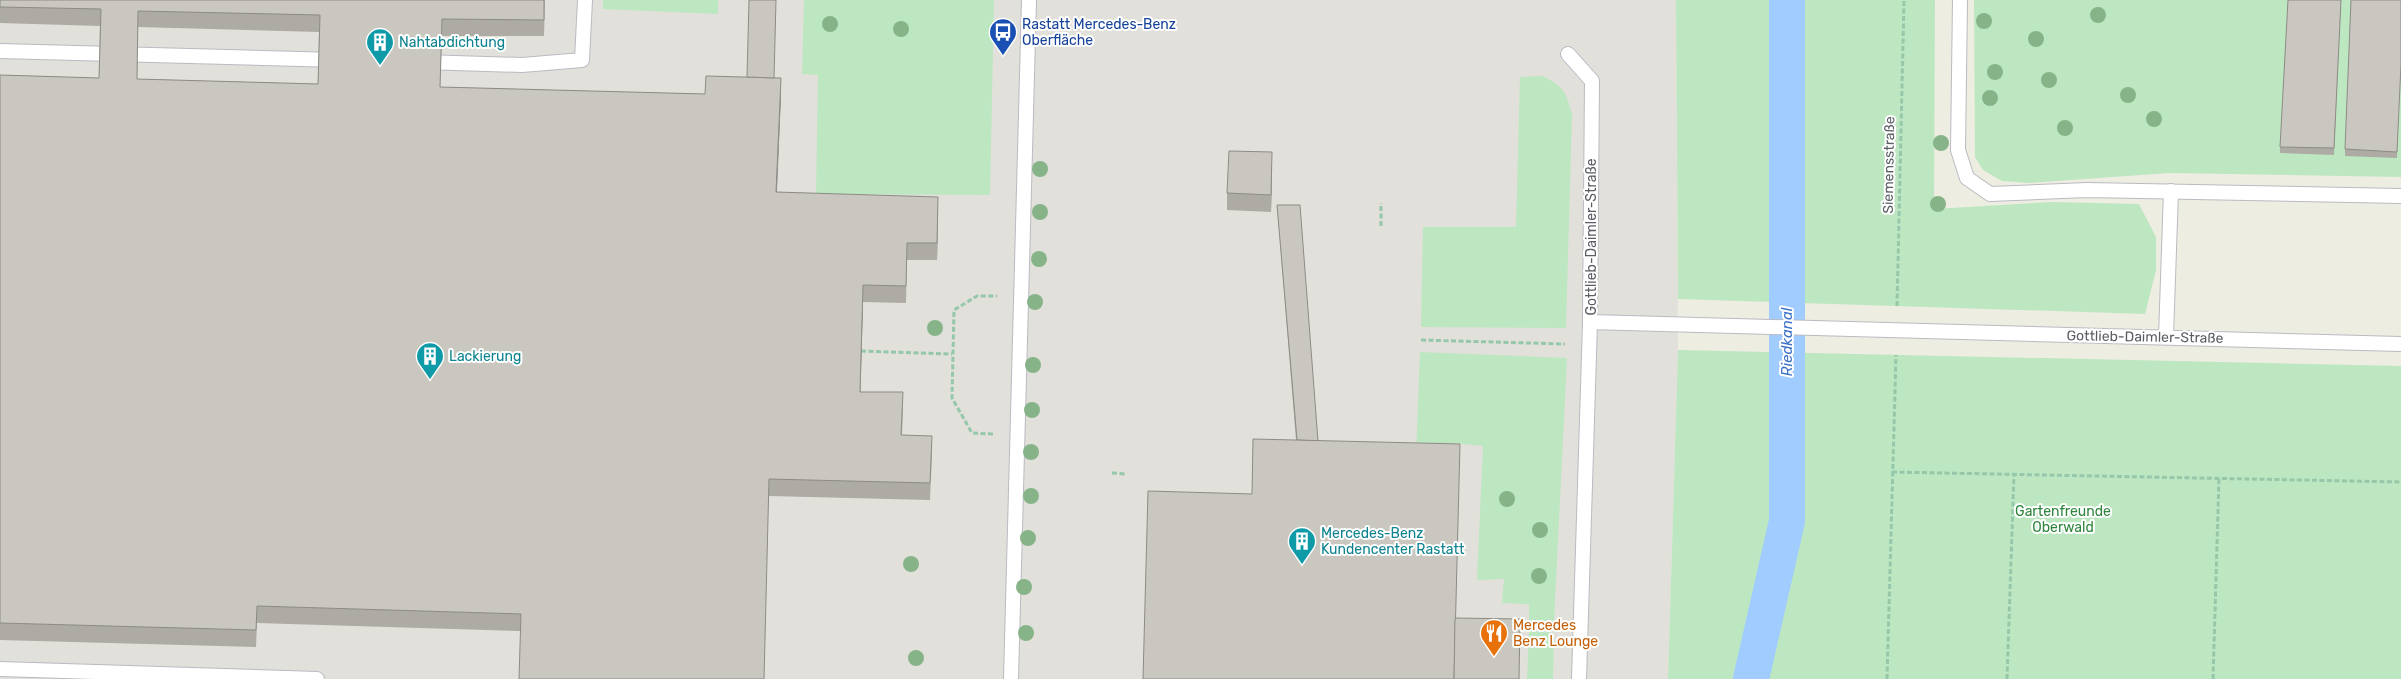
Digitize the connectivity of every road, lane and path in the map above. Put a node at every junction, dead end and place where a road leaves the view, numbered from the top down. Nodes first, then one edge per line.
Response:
1 (585, 0) edge
2 (1029, 0) edge
3 (1904, 0) edge
4 (1960, 0) edge
5 (0, 51) edge
6 (1568, 54) dead end
7 (355, 60) edge
8 (414, 62) edge
9 (2171, 191) junction
10 (2401, 196) edge
11 (1381, 203) dead end
12 (1381, 226) dead end
13 (1021, 296) junction
14 (1590, 322) junction
15 (1893, 331) junction
16 (2166, 337) junction
17 (1421, 340) dead end
18 (2401, 344) edge
19 (1589, 345) junction
20 (861, 351) edge
21 (952, 354) junction
22 (1017, 435) junction
23 (1892, 472) junction
24 (1112, 473) dead end
25 (1126, 474) dead end
26 (2014, 474) junction
27 (2219, 478) junction
28 (2401, 482) edge
29 (0, 669) edge
30 (317, 679) edge
31 (1010, 679) edge
32 (1579, 679) edge
33 (1886, 679) edge
34 (2007, 679) edge
35 (2213, 679) edge

1 - 8 lane
2 - 13 lane
3 - 15 path, Siemensstraße
4 - 9 lane
5 - 7 lane
6 - 14 lane, Gottlieb-Daimler-Straße
9 - 10 lane
9 - 16 lane
11 - 12 path
13 - 21 path
13 - 22 lane
14 - 15 lane, Gottlieb-Daimler-Straße
14 - 19 lane
15 - 16 lane, Gottlieb-Daimler-Straße
15 - 23 path, Siemensstraße
16 - 18 lane, Gottlieb-Daimler-Straße
17 - 19 path
19 - 32 lane
20 - 21 path
21 - 22 path
22 - 31 lane
23 - 26 path
23 - 33 path, Siemensstraße
24 - 25 path
26 - 27 path
26 - 34 path
27 - 28 path
27 - 35 path
29 - 30 lane

